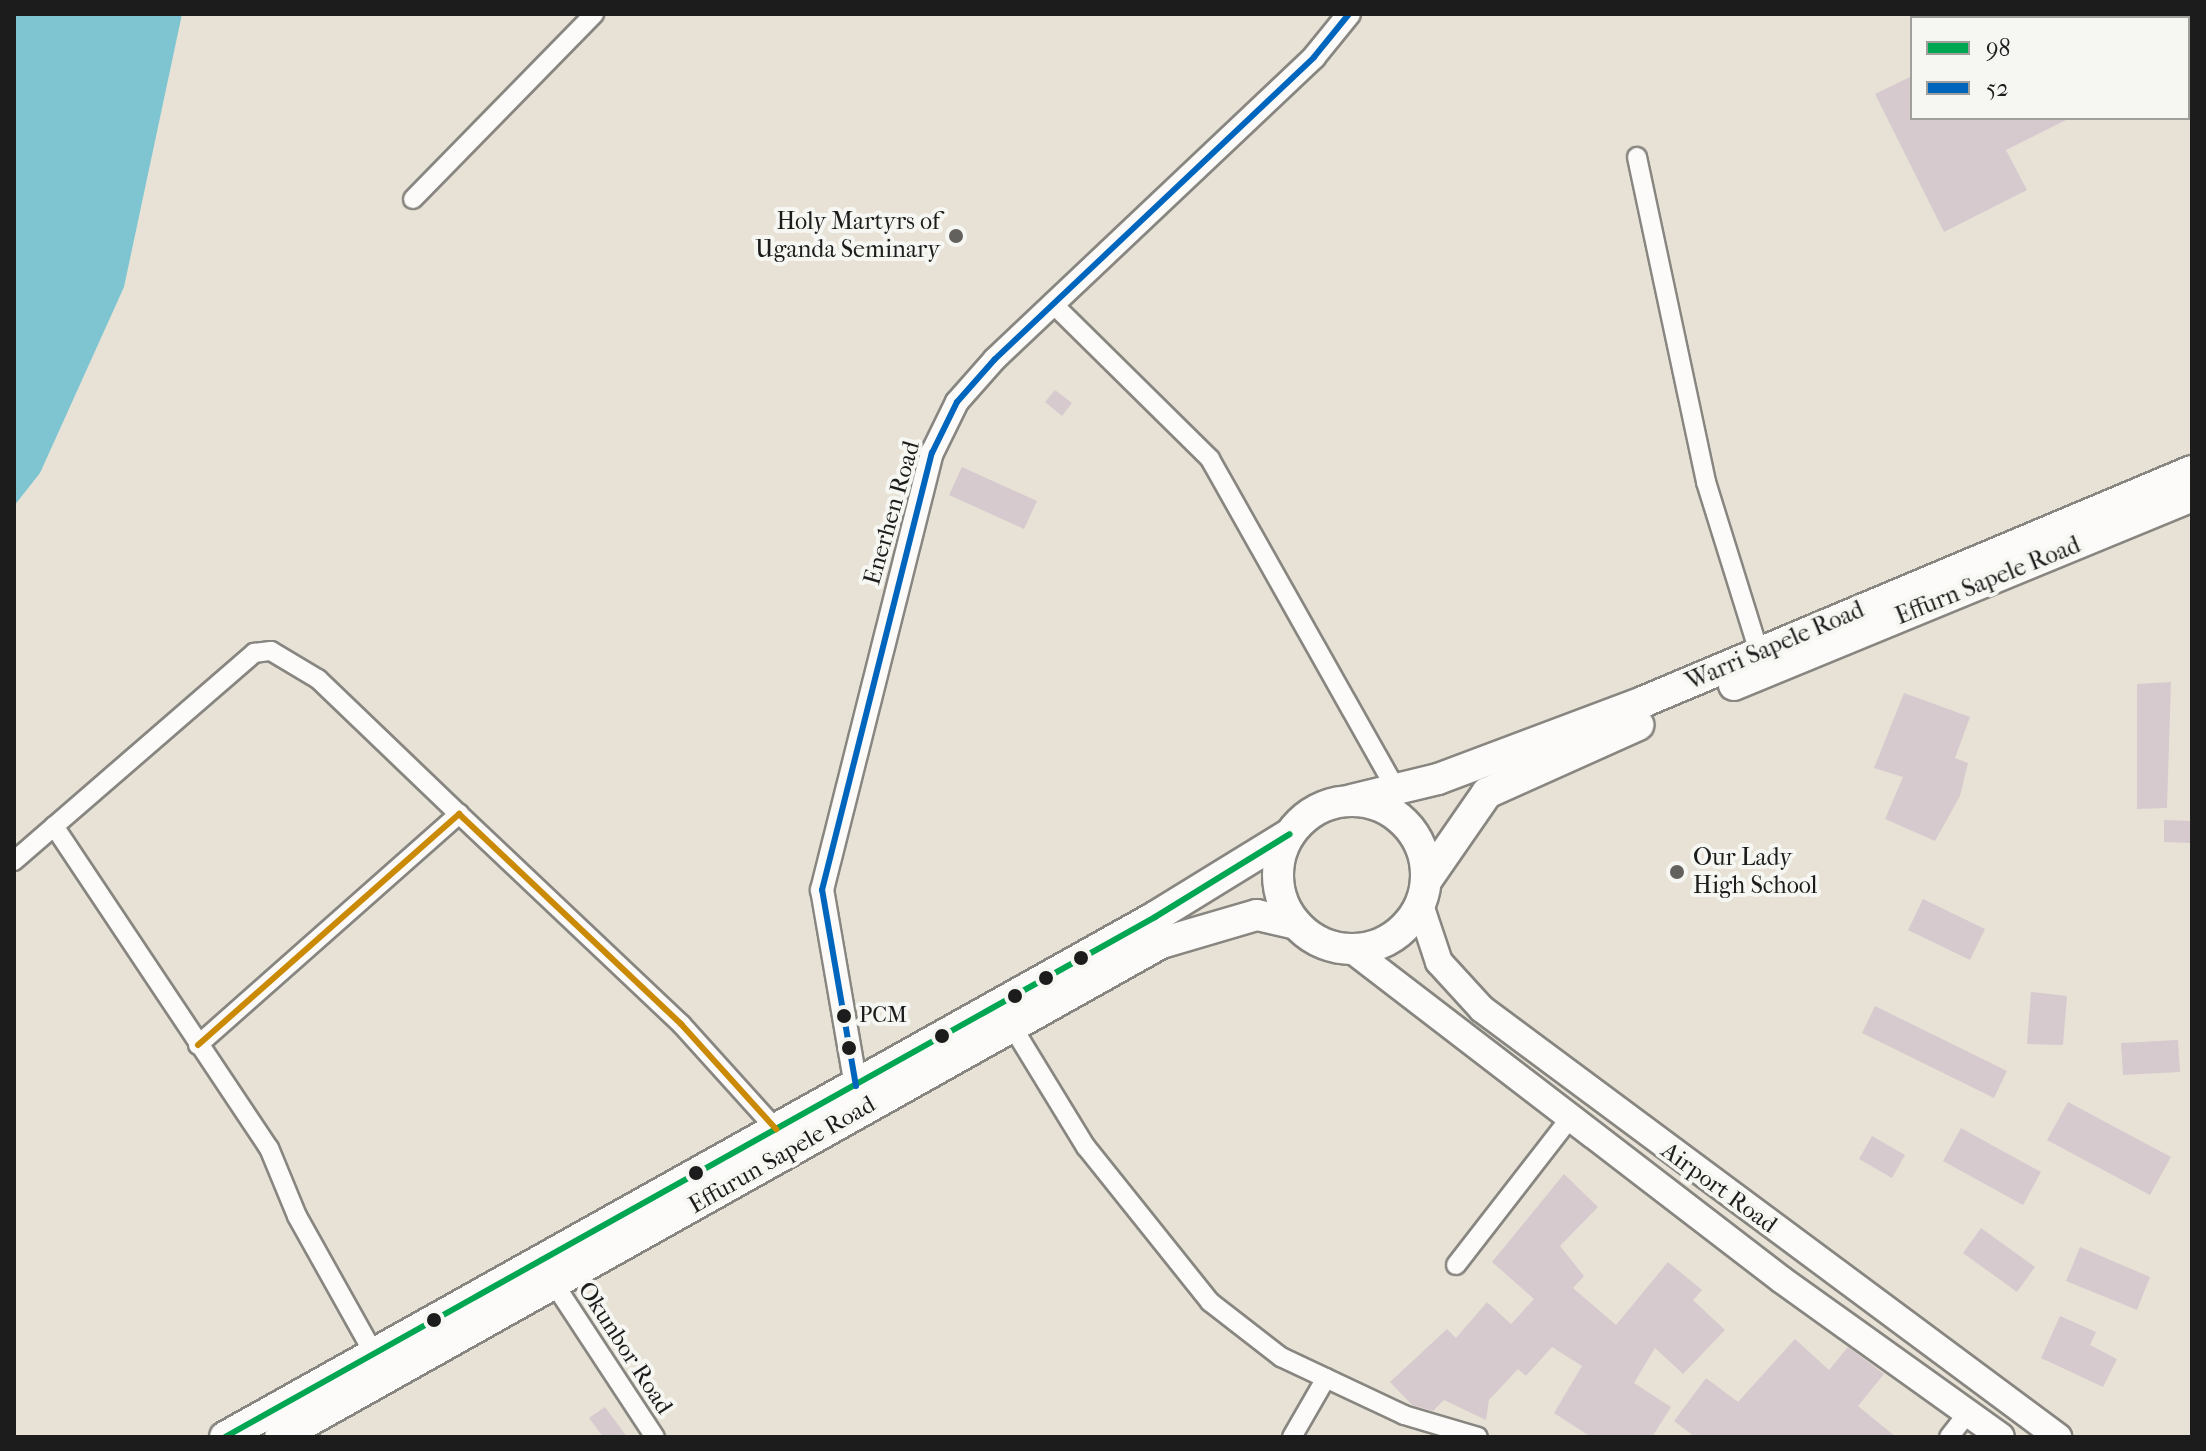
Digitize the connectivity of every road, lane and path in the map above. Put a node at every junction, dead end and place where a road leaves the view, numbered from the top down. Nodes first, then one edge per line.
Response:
1 (594, 14) edge
2 (1349, 14) edge
3 (1637, 157) dead end
4 (413, 199) dead end
5 (1052, 303) junction
6 (2192, 471) edge
7 (2192, 496) edge
8 (1759, 652) junction
9 (1396, 789) junction
10 (1351, 800) junction
11 (459, 814) junction
12 (54, 826) junction
13 (1290, 834) junction
14 (14, 861) edge
15 (1423, 893) junction
16 (1296, 924) junction
17 (1351, 949) junction
18 (1012, 1026) junction
19 (198, 1045) junction
20 (856, 1086) junction
21 (1570, 1118) junction
22 (776, 1129) junction
23 (1692, 1168) junction
24 (1670, 1195) junction
25 (1456, 1265) dead end
26 (555, 1285) junction
27 (374, 1354) junction
28 (1326, 1378) junction
29 (1968, 1413) junction
30 (225, 1437) edge
31 (280, 1437) edge
32 (655, 1437) edge
33 (1292, 1437) edge
34 (1478, 1437) edge
35 (1949, 1437) edge
36 (2001, 1437) edge
37 (2058, 1437) edge

1 - 4 street
2 - 5 street, Enerhen Road
3 - 8 street
5 - 9 street
5 - 20 street, Enerhen Road
6 - 8 highway, Warri Sapele Road
7 - 15 highway, Effurn Sapele Road
8 - 9 highway, Warri Sapele Road
9 - 10 highway, Warri Sapele Road
10 - 13 highway
10 - 15 highway
11 - 12 street
11 - 19 street
11 - 22 street
12 - 14 street
12 - 19 street
13 - 16 highway
13 - 20 highway, Effurun Sapele Road
15 - 17 highway
15 - 23 main road, Airport Road
16 - 17 highway
16 - 18 highway, Effurun Sapele Road
17 - 21 main road, Airport Road
18 - 26 highway, Effurun Sapele Road
18 - 28 street
19 - 27 street
20 - 22 highway, Effurun Sapele Road
21 - 24 main road, Airport Road
21 - 25 street
22 - 27 highway, Effurun Sapele Road
23 - 24 main road
23 - 37 main road, Airport Road
24 - 29 main road, Airport Road
26 - 31 highway, Effurun Sapele Road
26 - 32 street, Okunbor Road
27 - 30 highway, Effurun Sapele Road
28 - 33 street
28 - 34 street
29 - 35 street
29 - 36 main road, Airport Road

